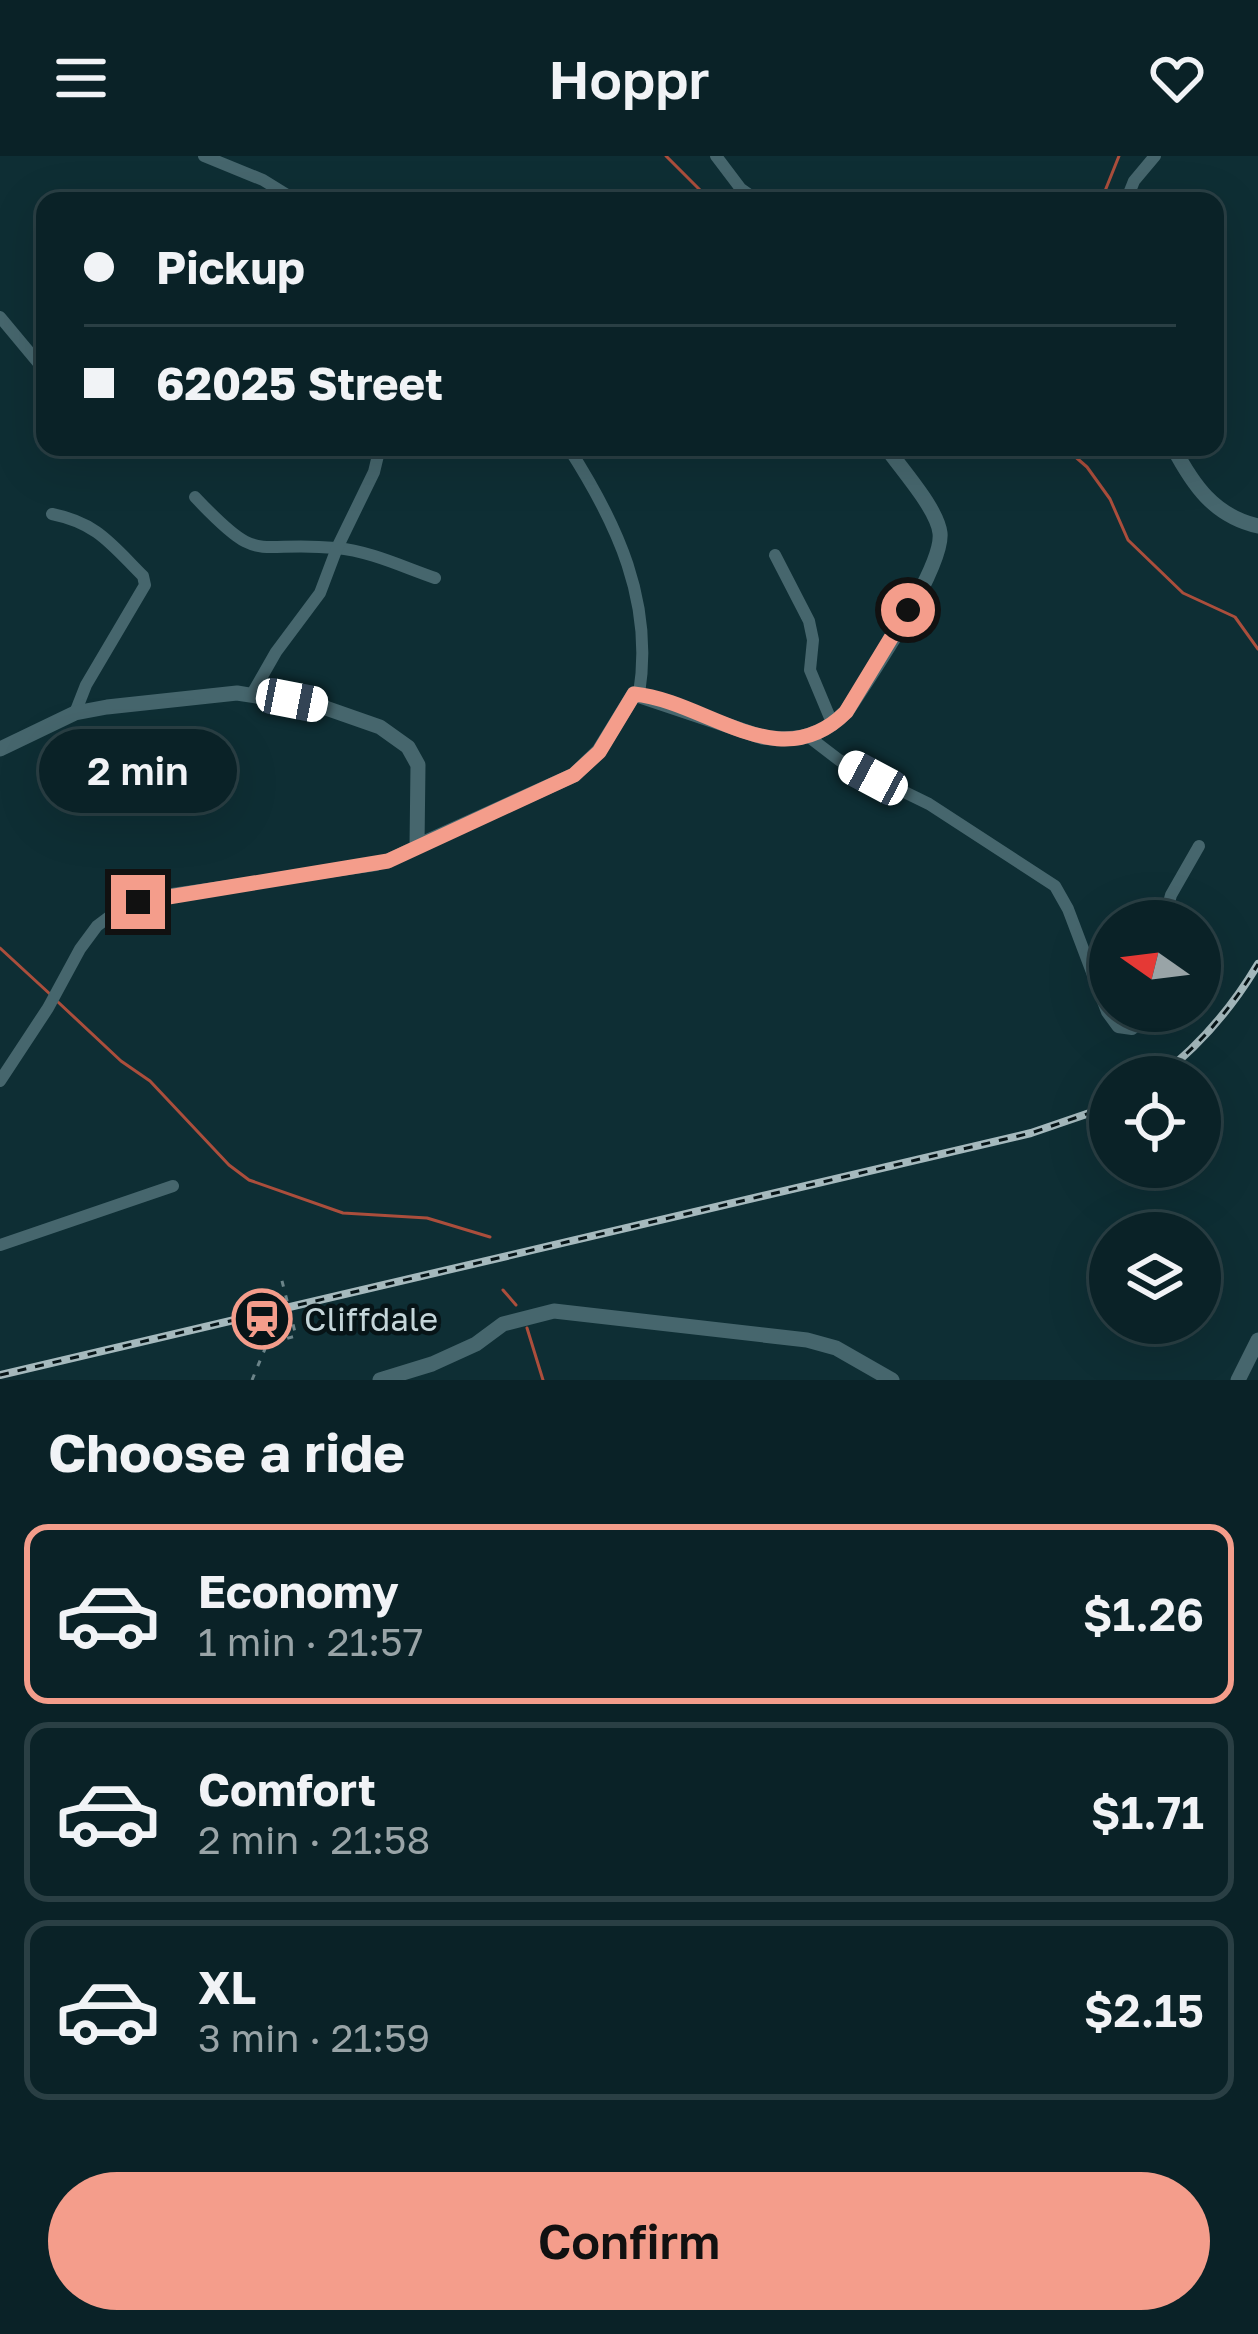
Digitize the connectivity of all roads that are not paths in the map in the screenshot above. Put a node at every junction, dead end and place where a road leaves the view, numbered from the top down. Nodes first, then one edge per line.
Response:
1 (204, 156) edge
2 (716, 156) edge
3 (1155, 156) edge
4 (282, 192) edge
5 (745, 192) edge
6 (1130, 192) edge
7 (0, 317) edge
8 (36, 360) edge
9 (378, 456) edge
10 (574, 456) edge
11 (892, 456) edge
12 (1178, 456) edge
13 (195, 497) dead end
14 (52, 514) dead end
15 (1258, 526) edge
16 (337, 548) junction
17 (775, 555) dead end
18 (435, 578) dead end
19 (252, 694) junction
20 (639, 694) junction
21 (75, 713) junction
22 (833, 725) junction
23 (809, 737) junction
24 (0, 749) edge
25 (416, 846) junction
26 (1199, 846) dead end
27 (1170, 900) edge
28 (1089, 964) edge
29 (0, 1081) edge
30 (173, 1186) dead end
31 (0, 1245) edge
32 (1258, 1340) edge
33 (380, 1380) edge
34 (892, 1380) edge
35 (1238, 1380) edge

1 - 4 street
2 - 5 street
3 - 6 street
7 - 8 street
9 - 16 street
10 - 20 street
11 - 22 street
12 - 15 street
13 - 16 street
14 - 21 street
16 - 18 street
16 - 19 street
17 - 22 street
19 - 21 street
19 - 25 street
20 - 23 street
20 - 25 street
21 - 24 street
22 - 23 street
23 - 28 street
25 - 29 street
26 - 27 street
30 - 31 street
32 - 35 street
33 - 34 street

